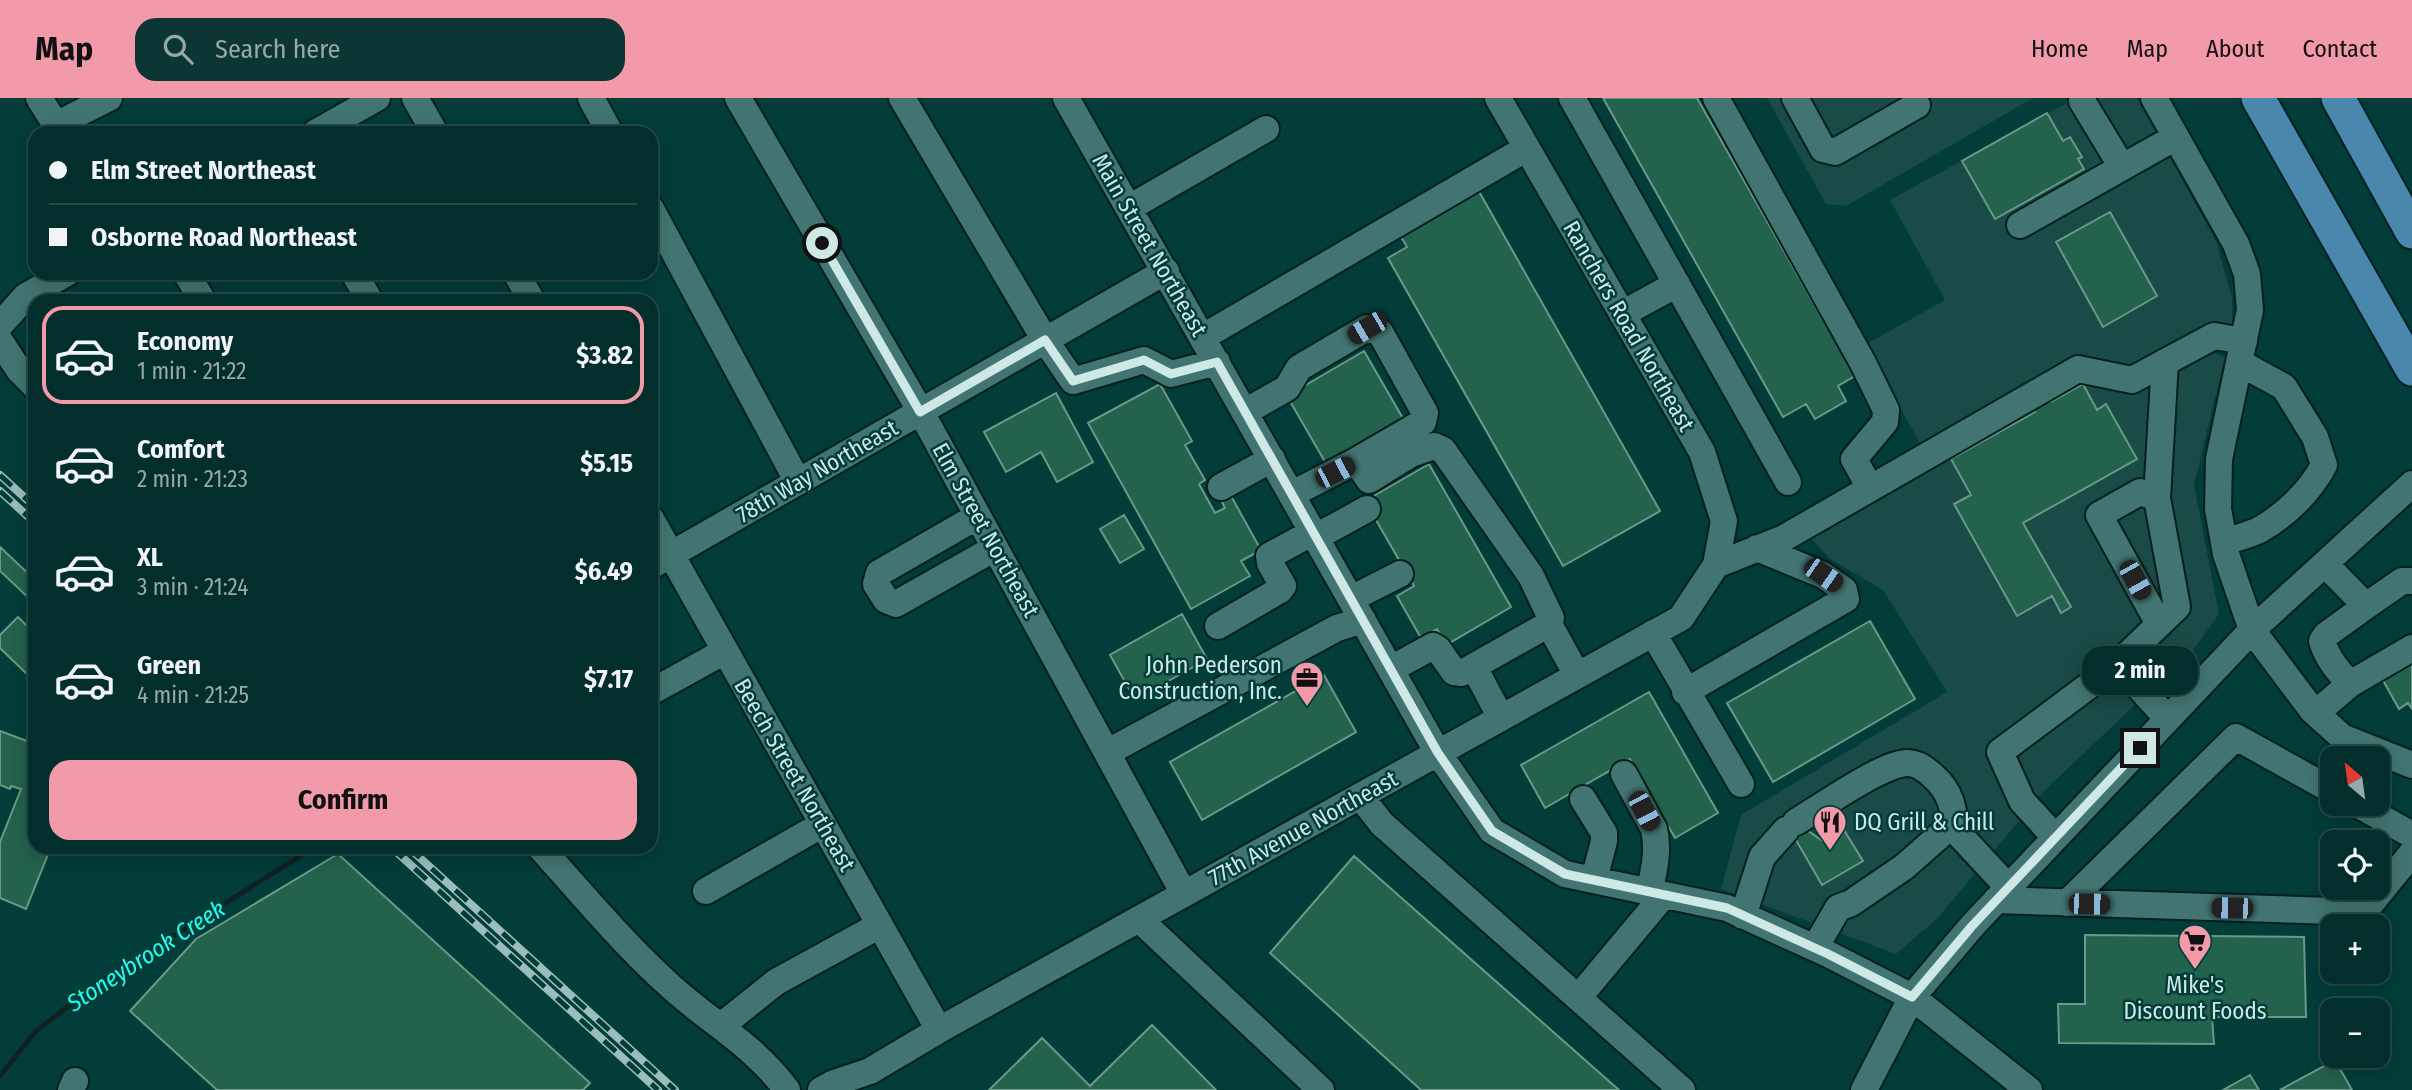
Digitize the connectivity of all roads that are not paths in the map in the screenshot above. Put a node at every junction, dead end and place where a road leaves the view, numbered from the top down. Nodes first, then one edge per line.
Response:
1 (39, 98) edge
2 (110, 98) edge
3 (377, 98) edge
4 (415, 98) edge
5 (591, 98) edge
6 (738, 98) edge
7 (902, 98) edge
8 (1066, 98) edge
9 (1572, 98) edge
10 (1716, 98) edge
11 (1795, 98) edge
12 (2154, 98) edge
13 (2259, 98) edge
14 (2338, 98) edge
15 (1500, 99) edge
16 (1920, 101) edge
17 (2082, 101) dead end
18 (327, 126) edge
19 (431, 126) edge
20 (606, 126) edge
21 (1266, 130) dead end
22 (2176, 137) junction
23 (1527, 148) junction
24 (2122, 167) junction
25 (1129, 208) junction
26 (658, 222) edge
27 (2020, 225) dead end
28 (2412, 232) edge
29 (1166, 271) junction
30 (55, 280) edge
31 (1677, 284) junction
32 (30, 294) edge
33 (28, 295) edge
34 (1622, 314) junction
35 (0, 325) edge
36 (1203, 337) junction
37 (1045, 340) junction
38 (0, 341) edge
39 (2242, 352) junction
40 (1217, 362) junction
41 (2165, 362) junction
42 (2412, 369) edge
43 (28, 379) edge
44 (920, 412) junction
45 (1245, 412) junction
46 (1272, 458) junction
47 (1356, 461) junction
48 (798, 482) junction
49 (1788, 482) dead end
50 (2412, 484) edge
51 (1221, 487) dead end
52 (1870, 488) junction
53 (1292, 494) junction
54 (2157, 498) junction
55 (1367, 509) dead end
56 (978, 516) junction
57 (1315, 535) junction
58 (2224, 542) junction
59 (995, 548) junction
60 (1757, 548) junction
61 (661, 560) edge
62 (2325, 564) junction
63 (1716, 565) junction
64 (1400, 574) dead end
65 (2412, 581) edge
66 (2366, 606) junction
67 (1357, 610) junction
68 (1549, 624) junction
69 (2159, 624) junction
70 (1218, 626) dead end
71 (2252, 630) junction
72 (1653, 633) junction
73 (2412, 648) edge
74 (725, 651) junction
75 (2118, 664) junction
76 (1474, 667) junction
77 (1391, 669) junction
78 (1577, 676) junction
79 (2350, 684) junction
80 (658, 688) edge
81 (1685, 692) junction
82 (2316, 713) junction
83 (1501, 718) junction
84 (2168, 719) junction
85 (1108, 752) junction
86 (1438, 753) junction
87 (2412, 765) edge
88 (1625, 774) dead end
89 (1741, 784) dead end
90 (2320, 784) edge
91 (1360, 796) junction
92 (1583, 799) dead end
93 (2378, 816) edge
94 (823, 824) junction
95 (1955, 830) junction
96 (2412, 835) edge
97 (2056, 837) junction
98 (2412, 853) edge
99 (546, 854) edge
100 (1594, 880) junction
101 (706, 891) dead end
102 (1656, 893) junction
103 (1184, 894) junction
104 (2002, 894) junction
105 (2067, 903) junction
106 (1743, 916) junction
107 (1139, 919) junction
108 (880, 925) junction
109 (1815, 948) junction
110 (1912, 997) junction
111 (1578, 998) junction
112 (721, 1026) junction
113 (939, 1030) junction
114 (863, 1080) edge
115 (788, 1090) edge
116 (821, 1090) edge
117 (1321, 1090) edge
118 (1682, 1090) edge
119 (1864, 1090) edge
120 (2029, 1090) edge

1 - 2 street
3 - 18 street
4 - 19 street
5 - 20 street
6 - 44 street, Elm Street Northeast
7 - 37 street
8 - 25 street, Main Street Northeast
9 - 31 street
10 - 52 street
11 - 16 street
12 - 22 street
13 - 42 main road
14 - 28 main road
15 - 23 street, Ranchers Road Northeast
17 - 24 street
21 - 25 street
22 - 24 street
22 - 39 street
23 - 34 street, Ranchers Road Northeast
23 - 36 street
24 - 27 street
25 - 29 street, Main Street Northeast
26 - 48 street
29 - 36 street, Main Street Northeast
29 - 37 street, 78th Way Northeast
30 - 32 street
31 - 34 street
31 - 49 street
33 - 35 street
34 - 63 street, Ranchers Road Northeast
36 - 40 street, Main Street Northeast
37 - 40 street
37 - 44 street, 78th Way Northeast
38 - 43 street
39 - 41 street
39 - 58 street
39 - 58 street
40 - 45 street, Main Street Northeast
41 - 52 street
41 - 54 street
44 - 48 street, 78th Way Northeast
44 - 56 street, Elm Street Northeast
45 - 46 street, Main Street Northeast
45 - 47 street
46 - 51 street
46 - 53 street, Main Street Northeast
47 - 53 street
47 - 68 street
48 - 61 street, 78th Way Northeast
50 - 62 street
52 - 60 street
53 - 57 street, Main Street Northeast
54 - 69 street
54 - 69 street
55 - 57 street
56 - 59 street, Elm Street Northeast
56 - 59 street
57 - 67 street, Main Street Northeast
57 - 70 street
58 - 71 street
59 - 85 street, Elm Street Northeast
60 - 63 street
60 - 81 street
61 - 74 street, Beech Street Northeast
62 - 66 street
62 - 71 street
63 - 72 street, 77th Avenue Northeast
64 - 67 street
65 - 66 street
66 - 79 street
67 - 77 street, Main Street Northeast
67 - 85 street
68 - 76 street
68 - 78 street
69 - 75 street
71 - 82 street
71 - 84 street
72 - 78 street, 77th Avenue Northeast
72 - 81 street
73 - 79 street
74 - 80 street
74 - 94 street, Beech Street Northeast
75 - 84 street
75 - 97 street
76 - 77 street
76 - 83 street
77 - 86 street, Main Street Northeast
78 - 83 street, 77th Avenue Northeast
79 - 82 street
81 - 89 street
82 - 87 street
83 - 86 street, 77th Avenue Northeast
84 - 97 street
85 - 103 street, Elm Street Northeast
86 - 91 street, 77th Avenue Northeast
86 - 100 street, Main Street Northeast
88 - 102 street
90 - 105 street
91 - 103 street, 77th Avenue Northeast
91 - 111 street
92 - 100 street
93 - 96 street
94 - 101 street
94 - 108 street, Beech Street Northeast
95 - 104 street
95 - 106 street
95 - 109 street
97 - 104 street
98 - 105 street
99 - 112 street
100 - 102 street, Main Street Northeast
102 - 106 street, Main Street Northeast
102 - 111 street
103 - 107 street, 77th Avenue Northeast
104 - 105 street
104 - 110 street
106 - 109 street, Main Street Northeast
107 - 113 street, 77th Avenue Northeast
107 - 117 street
108 - 112 street
108 - 113 street, Beech Street Northeast
109 - 110 street, Main Street Northeast
110 - 119 street
110 - 120 street, Main Street Northeast
111 - 118 street
112 - 115 street
113 - 114 street, 77th Avenue Northeast
114 - 116 street, 77th Avenue Northeast

